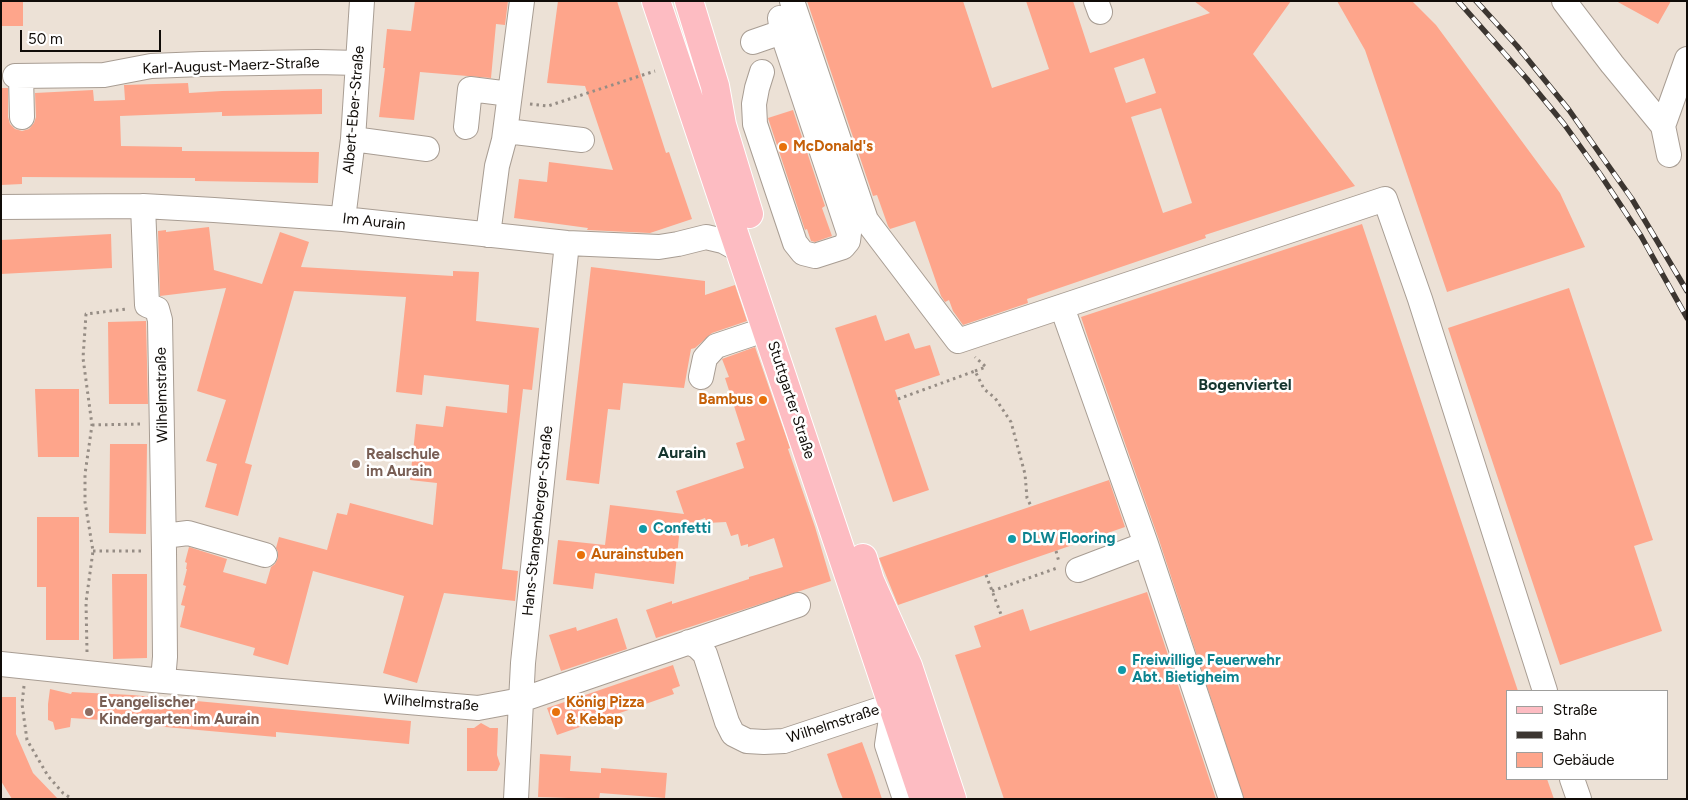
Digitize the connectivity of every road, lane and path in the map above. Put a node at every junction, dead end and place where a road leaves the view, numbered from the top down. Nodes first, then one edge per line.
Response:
1 (362, 1) edge
2 (522, 1) edge
3 (656, 1) edge
4 (689, 1) edge
5 (784, 1) edge
6 (792, 1) edge
7 (1564, 1) edge
8 (782, 32) junction
9 (753, 42) dead end
10 (1687, 59) edge
11 (358, 63) junction
12 (678, 63) junction
13 (762, 72) dead end
14 (510, 98) junction
15 (22, 117) dead end
16 (1663, 126) junction
17 (466, 127) dead end
18 (506, 131) junction
19 (353, 139) junction
20 (582, 140) dead end
21 (428, 149) dead end
22 (1669, 155) dead end
23 (143, 206) junction
24 (1, 207) edge
25 (343, 219) junction
26 (488, 235) junction
27 (567, 243) junction
28 (741, 251) junction
29 (146, 304) junction
30 (1062, 307) junction
31 (767, 330) junction
32 (701, 377) dead end
33 (898, 399) dead end
34 (162, 424) junction
35 (92, 425) junction
36 (1031, 506) dead end
37 (164, 543) junction
38 (1146, 544) junction
39 (93, 551) junction
40 (265, 555) dead end
41 (1078, 570) joint
42 (986, 575) dead end
43 (992, 591) junction
44 (798, 605) dead end
45 (1002, 617) dead end
46 (689, 642) junction
47 (1, 664) edge
48 (25, 667) junction
49 (87, 673) junction
50 (163, 680) junction
51 (1545, 690) edge
52 (521, 700) junction
53 (906, 701) junction
54 (1572, 780) edge
55 (516, 798) edge
56 (72, 799) edge
57 (905, 799) edge
58 (924, 799) edge
59 (952, 799) edge
60 (1231, 799) edge
61 (1579, 799) edge

1 - 11 street, Albert-Eber-Straße
2 - 14 street
3 - 12 main road, Stuttgarter Straße
4 - 53 main road, Stuttgarter Straße
5 - 8 street
6 - 30 street
7 - 16 street
8 - 9 street
8 - 13 street
10 - 16 street
11 - 15 street, Karl-August-Maerz-Straße
11 - 19 street, Albert-Eber-Straße
12 - 14 path
12 - 28 main road, Stuttgarter Straße
14 - 17 street
14 - 18 street
16 - 22 street
18 - 20 street
18 - 26 street
19 - 21 street
19 - 25 street, Albert-Eber-Straße
23 - 24 street, Im Aurain
23 - 25 street, Im Aurain
23 - 29 street
25 - 26 street, Im Aurain
26 - 27 street, Im Aurain
27 - 28 street, Im Aurain
27 - 52 street, Hans-Stangenberger-Straße
28 - 31 main road, Stuttgarter Straße
29 - 34 street, Wilhelmstraße
29 - 35 path
30 - 38 street
30 - 51 street
31 - 32 street
31 - 53 main road, Stuttgarter Straße
33 - 36 path
34 - 35 path
34 - 37 street, Wilhelmstraße
35 - 39 path
37 - 39 path
37 - 40 street
37 - 50 street, Wilhelmstraße
38 - 41 street
38 - 60 street
39 - 49 path
41 - 43 path
42 - 43 path
43 - 45 path
44 - 46 street, Wilhelmstraße
46 - 52 street, Wilhelmstraße
46 - 53 street, Wilhelmstraße
47 - 48 street, Wilhelmstraße
48 - 49 street, Wilhelmstraße
48 - 56 path
49 - 50 street, Wilhelmstraße
50 - 52 street, Wilhelmstraße
52 - 55 street, Hans-Stangenberger-Straße
53 - 57 street
53 - 58 main road, Stuttgarter Straße
53 - 59 main road, Stuttgarter Straße
54 - 61 street

